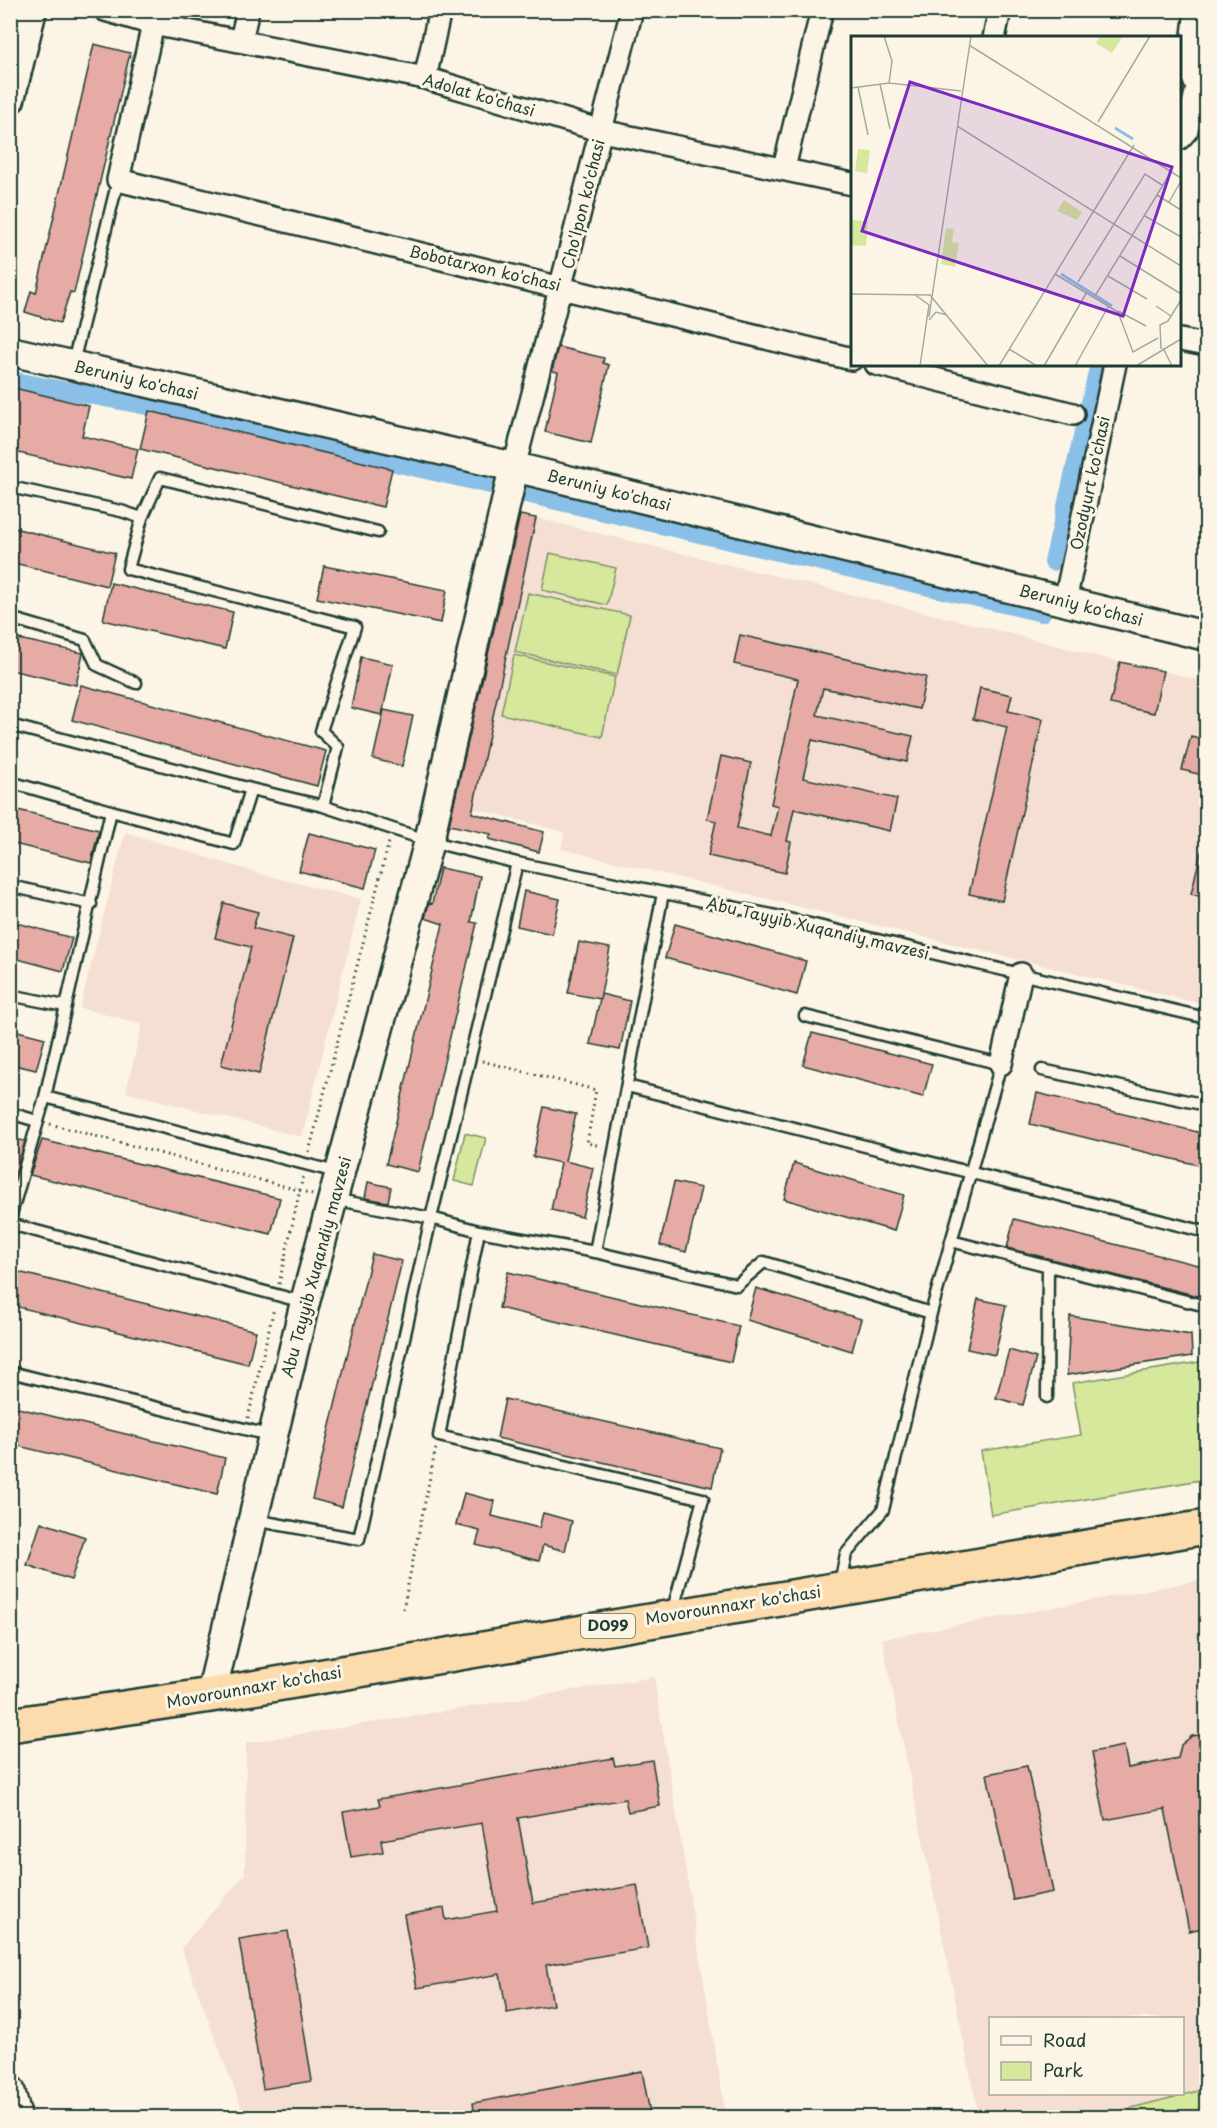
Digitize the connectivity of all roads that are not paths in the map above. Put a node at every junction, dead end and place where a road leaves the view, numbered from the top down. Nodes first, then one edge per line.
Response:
1 (32, 10) edge
2 (105, 10) edge
3 (248, 10) edge
4 (440, 10) edge
5 (632, 10) edge
6 (822, 10) edge
7 (1000, 10) edge
8 (1196, 10) edge
9 (153, 24) junction
10 (994, 36) edge
11 (241, 40) junction
12 (1206, 42) edge
13 (1192, 75) junction
14 (425, 78) junction
15 (10, 99) edge
16 (602, 131) junction
17 (1191, 134) edge
18 (784, 168) junction
19 (118, 180) junction
20 (851, 184) edge
21 (562, 286) junction
22 (1181, 340) edge
23 (1206, 345) edge
24 (10, 351) edge
25 (851, 359) edge
26 (72, 365) junction
27 (884, 366) edge
28 (1115, 366) edge
29 (1073, 414) dead end
30 (514, 467) junction
31 (10, 487) edge
32 (142, 518) junction
33 (378, 532) dead end
34 (1065, 602) junction
35 (10, 618) edge
36 (1206, 636) edge
37 (136, 683) dead end
38 (10, 725) edge
39 (10, 782) edge
40 (251, 789) junction
41 (323, 806) junction
42 (111, 811) junction
43 (429, 841) junction
44 (517, 863) junction
45 (10, 886) edge
46 (663, 893) junction
47 (91, 904) junction
48 (1021, 975) junction
49 (10, 995) edge
50 (65, 1006) junction
51 (805, 1016) dead end
52 (1206, 1018) edge
53 (1001, 1064) junction
54 (1042, 1071) dead end
55 (627, 1086) junction
56 (45, 1097) junction
57 (1206, 1105) edge
58 (10, 1113) edge
59 (37, 1120) junction
60 (971, 1171) junction
61 (336, 1186) junction
62 (10, 1218) edge
63 (431, 1218) junction
64 (10, 1224) edge
65 (479, 1231) junction
66 (1206, 1232) edge
67 (951, 1241) junction
68 (595, 1251) junction
69 (1048, 1266) junction
70 (305, 1302) junction
71 (1206, 1306) edge
72 (931, 1313) junction
73 (10, 1372) edge
74 (1047, 1397) dead end
75 (273, 1436) junction
76 (253, 1519) junction
77 (1206, 1527) edge
78 (839, 1587) junction
79 (672, 1615) junction
80 (211, 1695) junction
81 (10, 1725) edge
82 (10, 2090) edge
83 (17, 2118) edge

1 - 15 main road
2 - 9 street, Adolat ko'chasi
3 - 11 street
4 - 14 street
5 - 16 street, Cho'lpon ko'chasi
6 - 18 street
7 - 10 street
8 - 13 street
9 - 11 street, Adolat ko'chasi
9 - 19 street
11 - 14 street, Adolat ko'chasi
12 - 13 street
13 - 17 street
14 - 16 street, Adolat ko'chasi
16 - 18 street, Adolat ko'chasi
16 - 21 street, Cho'lpon ko'chasi
18 - 20 street, Adolat ko'chasi
19 - 21 street, Bobotarxon ko'chasi
19 - 26 lane
21 - 25 street, Bobotarxon ko'chasi
21 - 30 street, Cho'lpon ko'chasi
22 - 23 street
24 - 26 main road, Beruniy ko'chasi
26 - 30 main road, Beruniy ko'chasi
27 - 29 street
28 - 34 street, Ozodyurt ko'chasi
30 - 34 main road, Beruniy ko'chasi
30 - 43 main road, Abu Tayyib Xuqandiy mavzesi
31 - 32 lane
32 - 33 lane
32 - 41 lane
34 - 36 main road, Beruniy ko'chasi
35 - 37 lane
38 - 40 lane
39 - 42 lane
40 - 41 lane
40 - 42 lane
41 - 43 lane
42 - 47 lane
43 - 44 lane, Abu Tayyib Xuqandiy mavzesi
43 - 61 main road, Abu Tayyib Xuqandiy mavzesi
44 - 46 lane, Abu Tayyib Xuqandiy mavzesi
44 - 63 lane
45 - 47 lane
46 - 48 lane, Abu Tayyib Xuqandiy mavzesi
46 - 55 lane
47 - 50 lane
48 - 52 lane, Abu Tayyib Xuqandiy mavzesi
48 - 53 street
49 - 50 lane
50 - 56 lane
51 - 53 lane
53 - 60 lane
54 - 57 lane
55 - 60 lane
55 - 68 lane
56 - 59 lane
56 - 61 lane
58 - 59 lane
59 - 62 lane
60 - 66 lane
60 - 67 lane
61 - 63 lane
61 - 70 main road, Abu Tayyib Xuqandiy mavzesi
63 - 65 lane
63 - 76 lane
64 - 70 lane
65 - 68 lane
65 - 79 lane
67 - 69 lane
67 - 72 lane
68 - 72 lane
69 - 71 lane
69 - 74 lane
70 - 75 main road, Abu Tayyib Xuqandiy mavzesi
72 - 78 lane
73 - 75 lane
75 - 76 main road, Abu Tayyib Xuqandiy mavzesi
76 - 80 main road, Abu Tayyib Xuqandiy mavzesi
77 - 78 highway, Movorounnaxr ko'chasi / D099
78 - 79 highway, Movorounnaxr ko'chasi / D099
79 - 80 highway, Movorounnaxr ko'chasi / D099
80 - 81 highway, Movorounnaxr ko'chasi / D099
82 - 83 main road

